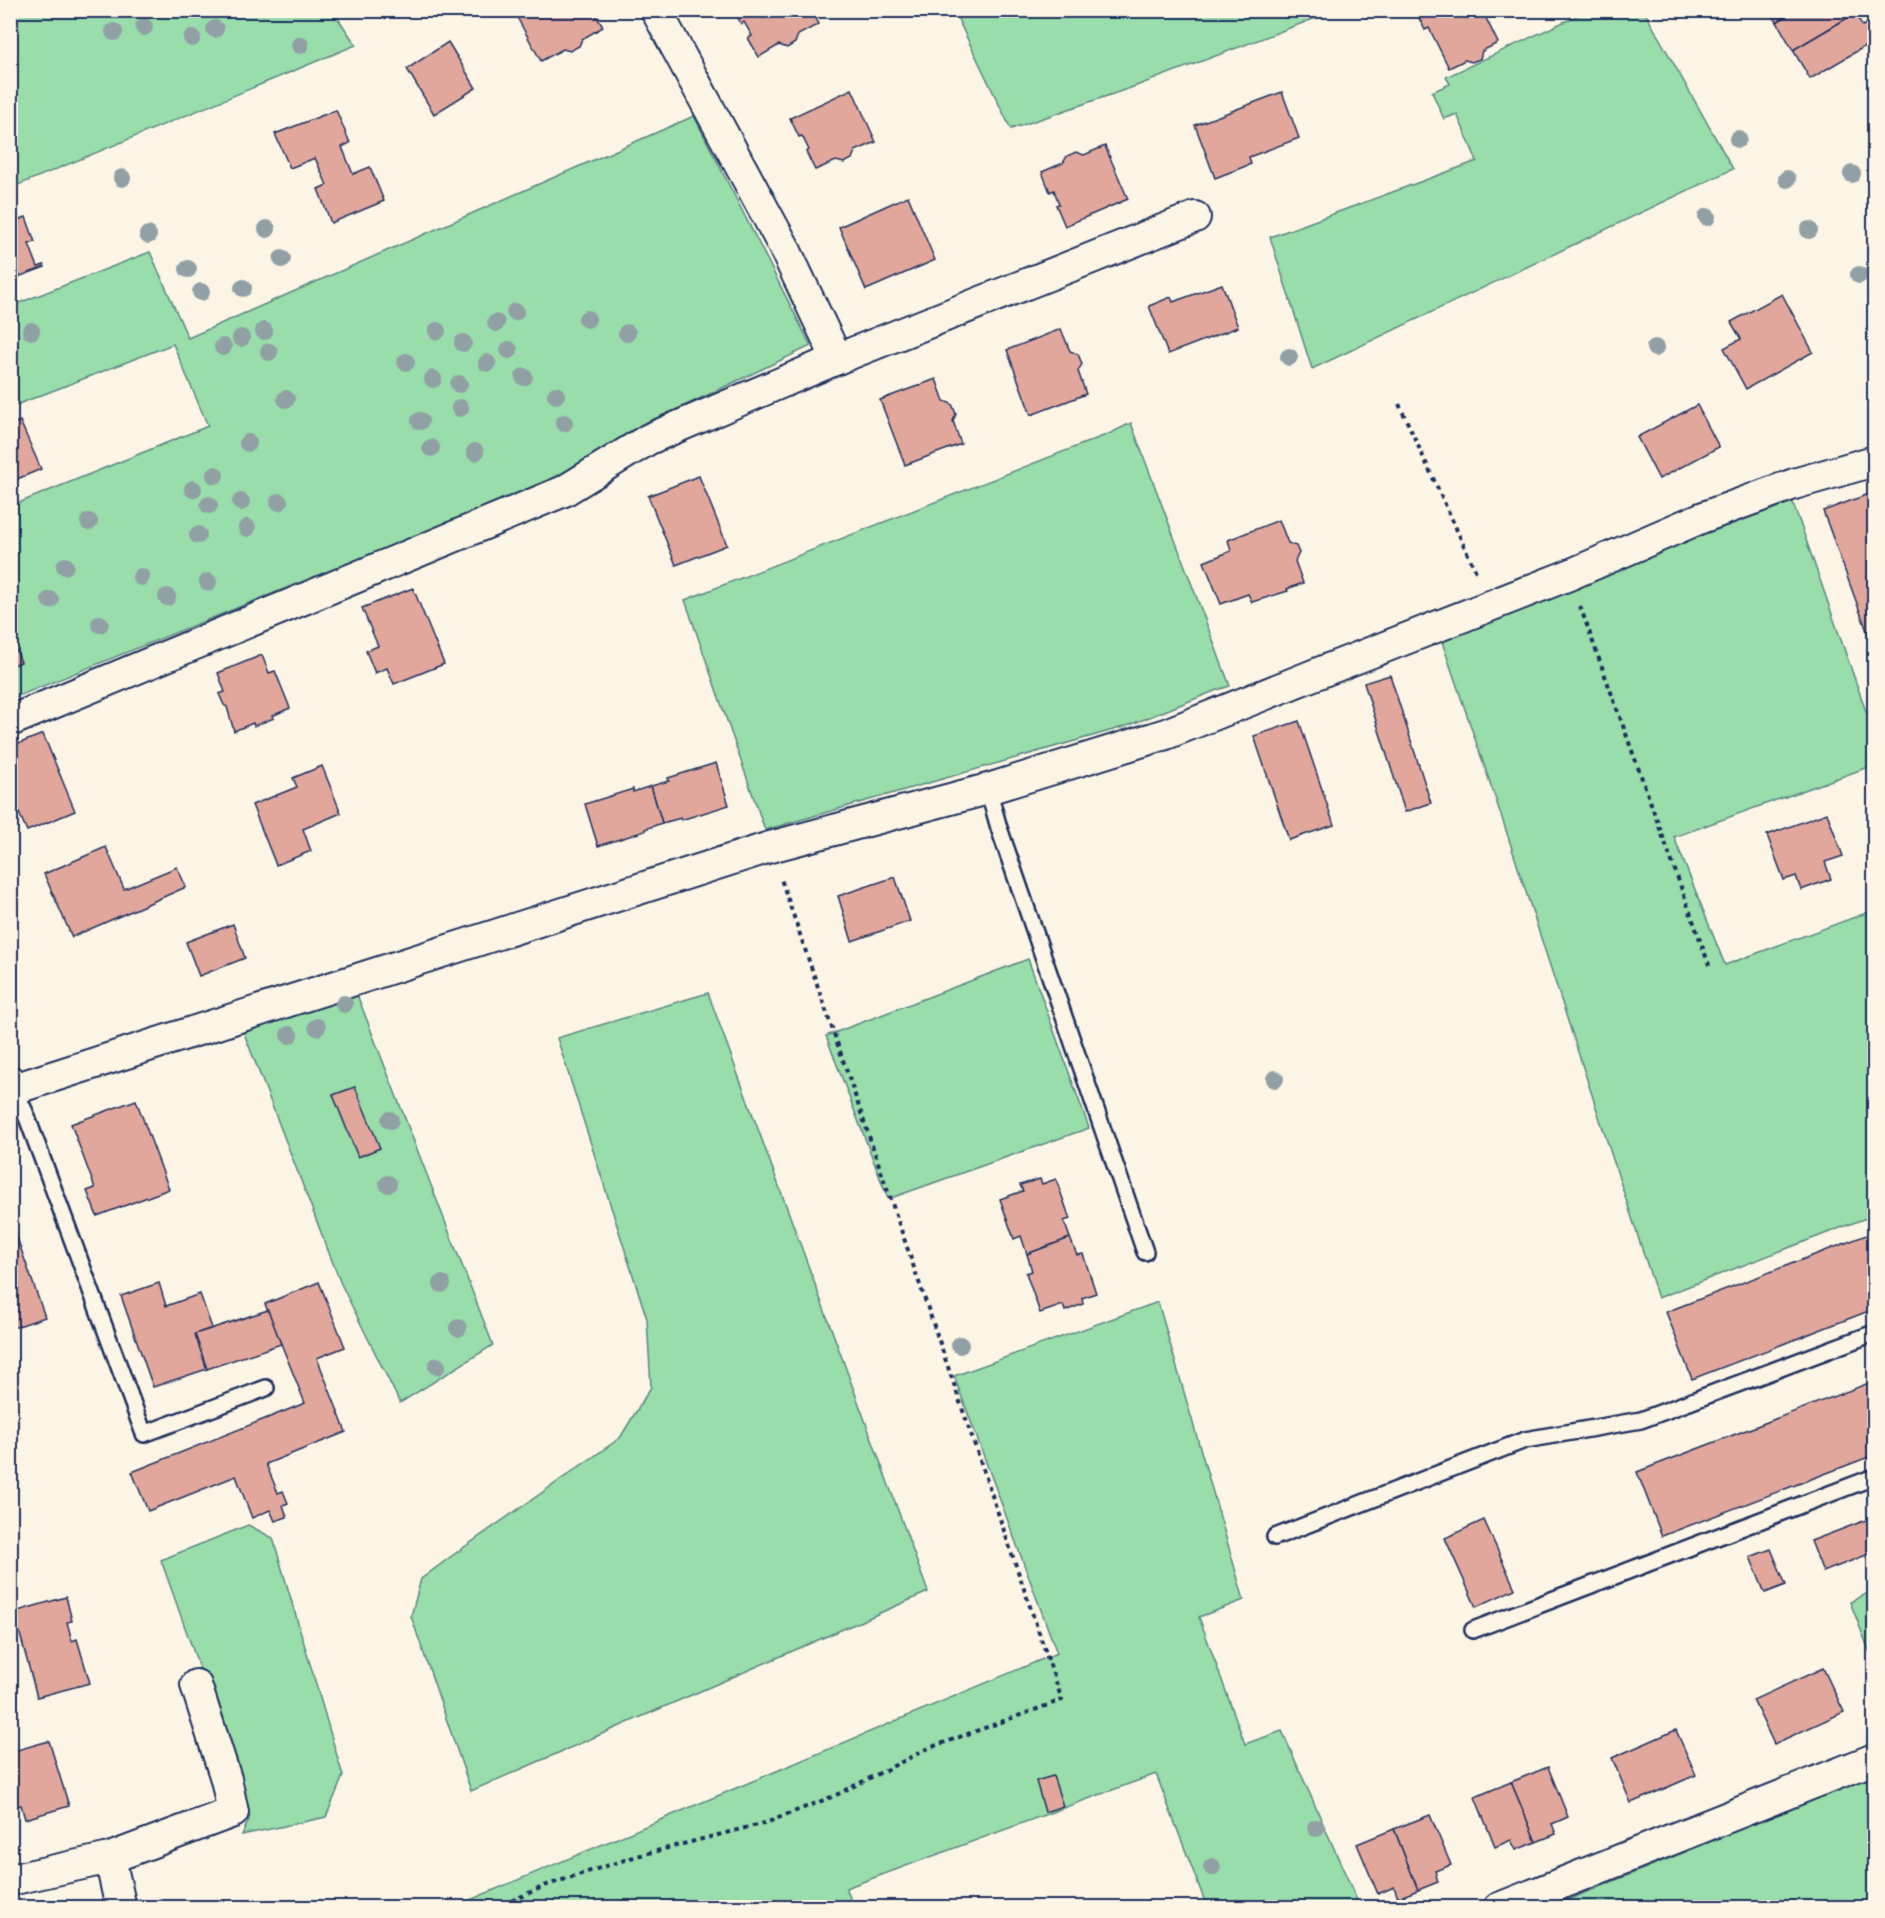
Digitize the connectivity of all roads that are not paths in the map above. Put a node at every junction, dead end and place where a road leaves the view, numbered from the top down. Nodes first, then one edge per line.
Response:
1 (656, 10) edge
2 (1196, 217) dead end
3 (837, 359) junction
4 (1875, 461) edge
5 (10, 722) edge
6 (988, 789) junction
7 (12, 1086) edge
8 (1145, 1252) dead end
9 (1875, 1333) edge
10 (266, 1388) dead end
11 (1875, 1477) edge
12 (1275, 1537) dead end
13 (1473, 1630) dead end
14 (196, 1685) dead end
15 (1875, 1759) edge
16 (110, 1858) junction
17 (10, 1880) edge
18 (121, 1908) edge
19 (1499, 1908) edge

1 - 3 street
2 - 3 street
3 - 5 street
4 - 6 street
6 - 7 street
6 - 8 lane
7 - 10 lane
9 - 12 lane
11 - 13 lane
14 - 16 street
15 - 19 street
16 - 17 street
16 - 18 street

